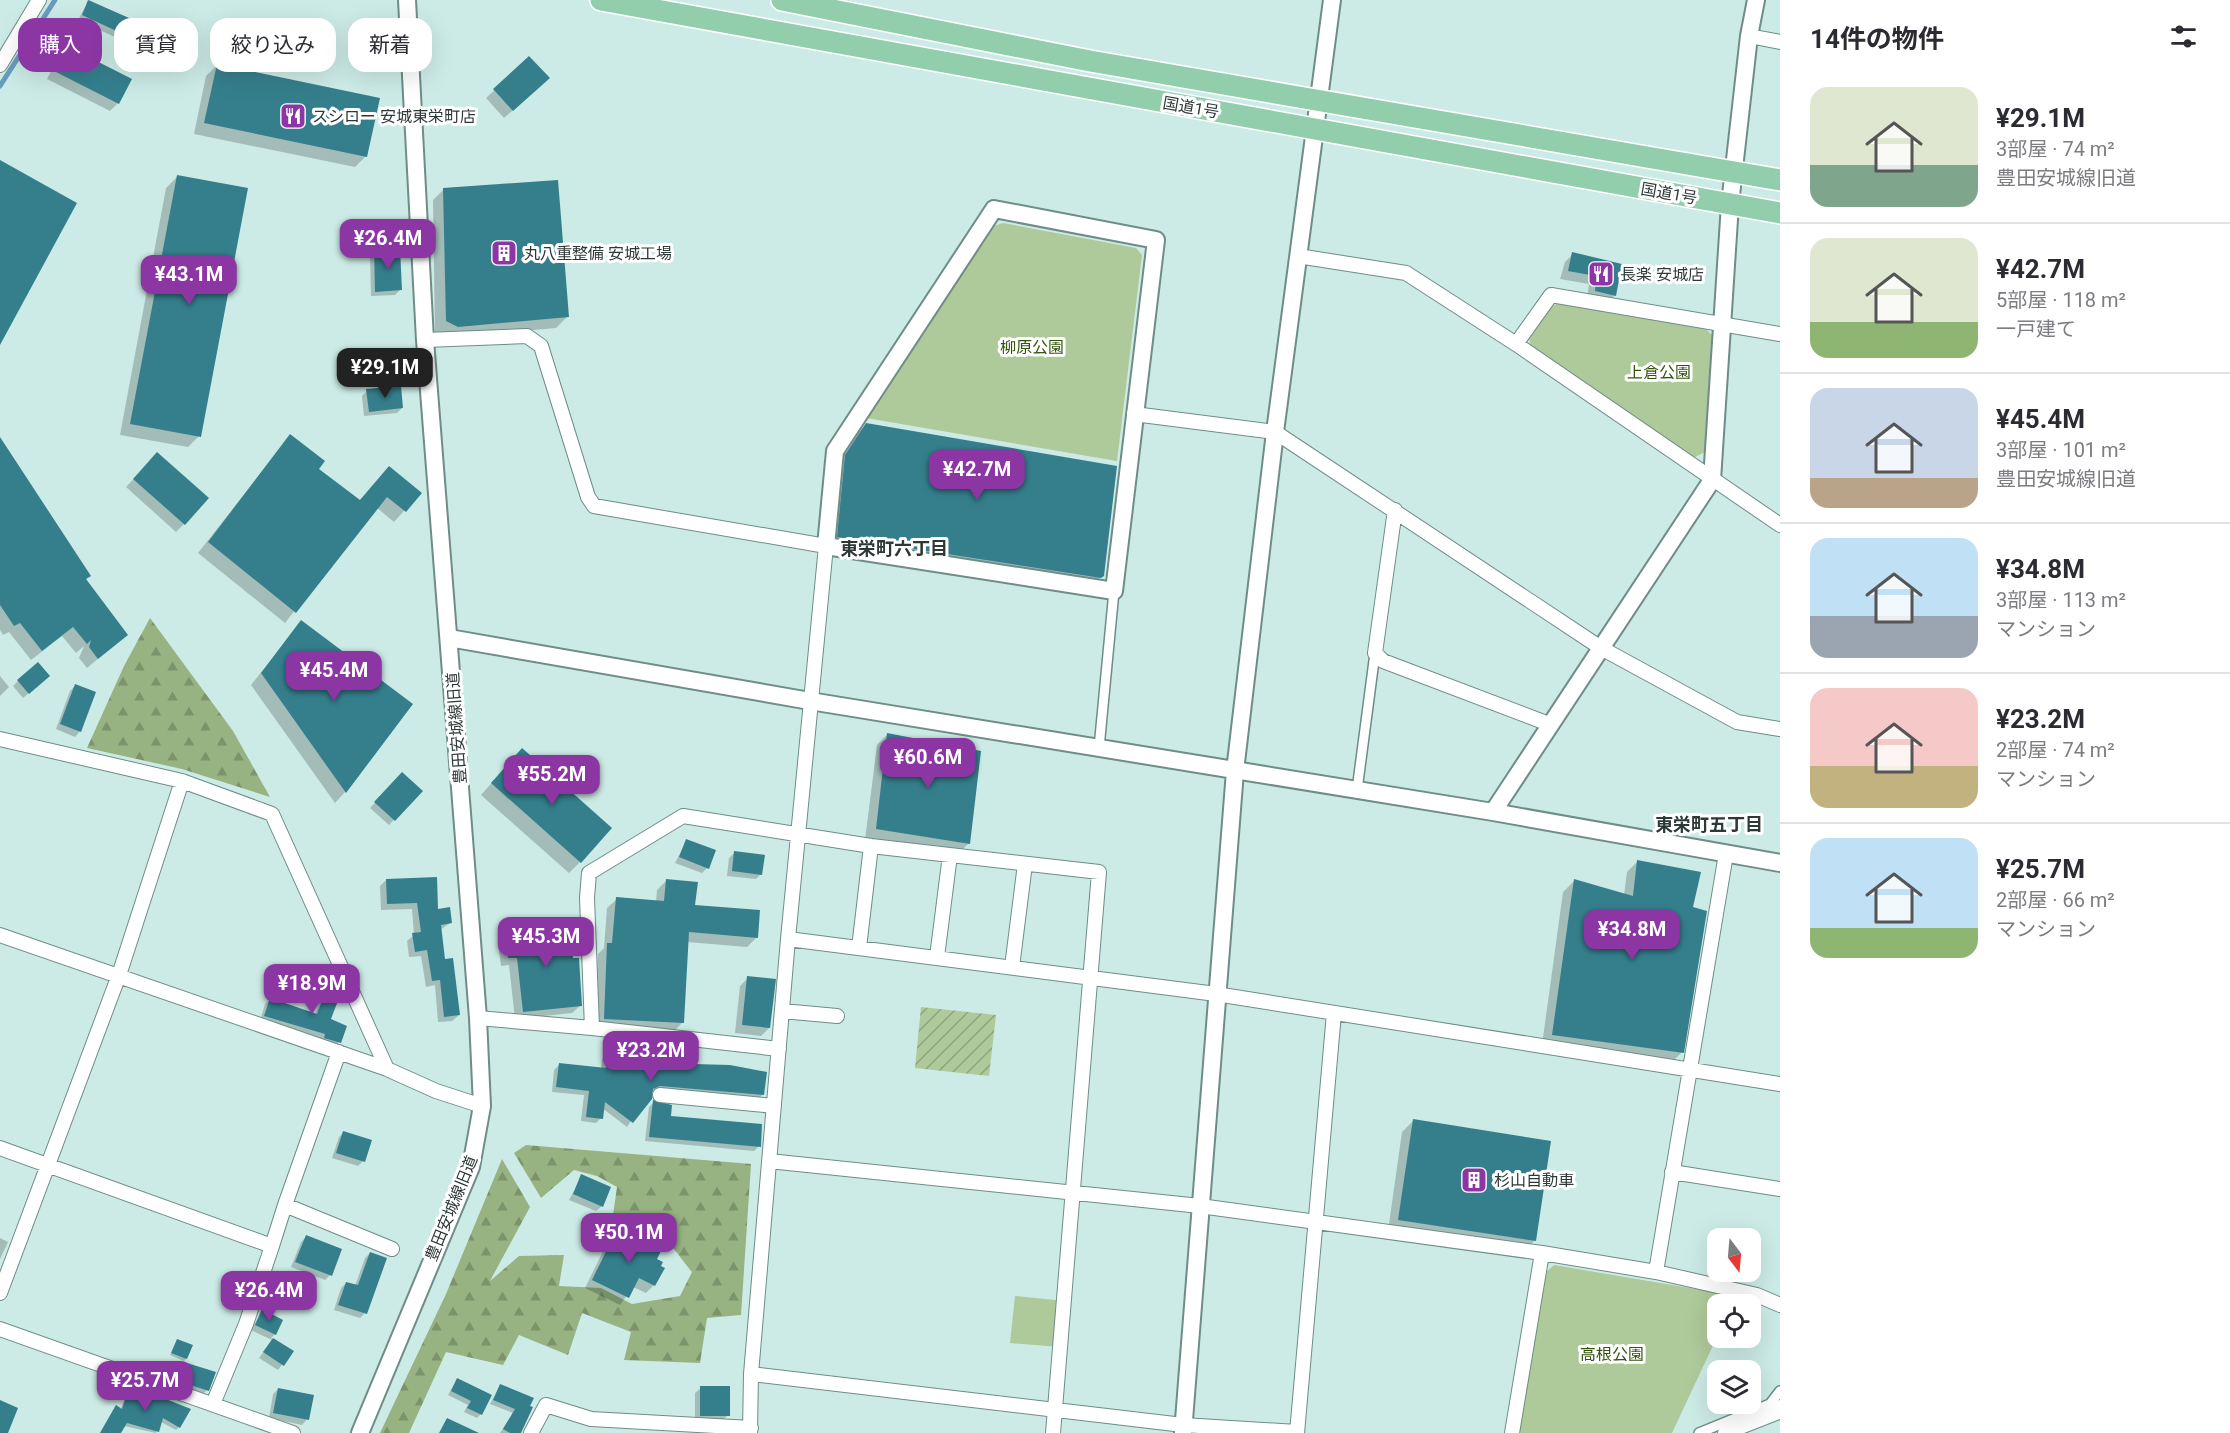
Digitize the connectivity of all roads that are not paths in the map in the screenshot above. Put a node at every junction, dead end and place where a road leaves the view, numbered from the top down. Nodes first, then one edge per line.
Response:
1 (39, 0) edge
2 (407, 0) edge
3 (601, 0) edge
4 (782, 0) edge
5 (1332, 0) edge
6 (1756, 0) edge
7 (1749, 36) junction
8 (1780, 42) edge
9 (0, 65) edge
10 (1320, 99) junction
11 (1316, 129) junction
12 (1733, 171) junction
13 (1780, 180) edge
14 (1730, 204) junction
15 (1780, 213) edge
16 (1298, 256) junction
17 (1724, 324) junction
18 (1780, 334) edge
19 (425, 340) junction
20 (1516, 344) junction
21 (1134, 414) junction
22 (1275, 432) junction
23 (1712, 480) junction
24 (1395, 510) junction
25 (1780, 525) edge
26 (826, 546) junction
27 (1114, 591) junction
28 (449, 638) junction
29 (1601, 648) junction
30 (1376, 653) junction
31 (810, 701) junction
32 (1549, 724) junction
33 (1780, 729) edge
34 (0, 739) edge
35 (1099, 747) junction
36 (1235, 771) junction
37 (182, 781) junction
38 (1357, 790) junction
39 (1493, 812) junction
40 (798, 834) junction
41 (871, 846) junction
42 (1726, 854) junction
43 (950, 855) junction
44 (1780, 863) edge
45 (1025, 864) junction
46 (0, 935) edge
47 (788, 939) junction
48 (859, 948) junction
49 (938, 957) junction
50 (1012, 967) junction
51 (119, 975) junction
52 (1092, 978) junction
53 (1216, 994) junction
54 (782, 1011) junction
55 (1334, 1013) junction
56 (837, 1016) dead end
57 (478, 1018) junction
58 (592, 1028) junction
59 (779, 1049) junction
60 (339, 1052) junction
61 (387, 1069) junction
62 (1689, 1069) junction
63 (1780, 1084) edge
64 (660, 1095) dead end
65 (482, 1106) junction
66 (774, 1107) junction
67 (0, 1148) edge
68 (769, 1161) junction
69 (50, 1166) junction
70 (1672, 1172) junction
71 (1780, 1189) edge
72 (1074, 1194) junction
73 (285, 1205) junction
74 (1200, 1206) junction
75 (1316, 1221) junction
76 (272, 1246) junction
77 (392, 1249) dead end
78 (1542, 1253) junction
79 (1656, 1272) junction
80 (0, 1293) edge
81 (1780, 1305) edge
82 (0, 1329) edge
83 (751, 1374) junction
84 (1780, 1391) edge
85 (213, 1404) junction
86 (1780, 1407) edge
87 (1055, 1410) junction
88 (1183, 1429) edge
89 (750, 1431) edge
90 (1297, 1432) edge
91 (293, 1433) edge
92 (360, 1433) edge
93 (531, 1433) edge
94 (1053, 1433) edge
95 (1512, 1433) edge
96 (1699, 1433) edge
97 (1725, 1433) edge

1 - 9 street
2 - 19 street, 豊田安城線旧道
3 - 11 highway, 国道1号
4 - 10 highway, 国道1号
5 - 10 street
6 - 7 street
7 - 8 street
7 - 12 street
10 - 11 street
10 - 12 highway, 国道1号
11 - 14 highway, 国道1号
11 - 16 street
12 - 13 highway, 国道1号
12 - 14 street
14 - 15 highway, 国道1号
14 - 17 street
16 - 20 street
16 - 22 street
17 - 18 street
17 - 20 street
17 - 23 street
19 - 26 street
19 - 28 street, 豊田安城線旧道
20 - 23 street
21 - 22 street
21 - 26 street
21 - 27 street
22 - 24 street
22 - 36 street
23 - 25 street
23 - 29 street
24 - 29 street
24 - 30 street
26 - 27 street
26 - 31 street
27 - 35 street
28 - 31 street
28 - 57 street, 豊田安城線旧道
29 - 32 street
29 - 33 street
30 - 32 street
30 - 38 street
31 - 35 street
31 - 40 street
32 - 39 street
34 - 37 street
35 - 36 street
36 - 38 street
36 - 53 street
37 - 51 street
37 - 61 street
38 - 39 street
39 - 42 street
40 - 41 street
40 - 47 street
40 - 58 street
41 - 43 street
41 - 48 street
42 - 44 street
42 - 62 street
43 - 45 street
43 - 49 street
45 - 50 street
45 - 52 street
46 - 51 street
47 - 48 street
47 - 54 street
48 - 49 street
49 - 50 street
50 - 52 street
51 - 60 street
51 - 69 street
52 - 53 street
52 - 72 street
53 - 55 street
53 - 74 street
54 - 56 street
54 - 59 street
55 - 62 street
55 - 75 street
57 - 58 street
57 - 65 street, 豊田安城線旧道
58 - 59 street
59 - 66 street
60 - 61 street
60 - 73 street
61 - 65 street
62 - 63 street
62 - 70 street
64 - 66 street
65 - 92 street, 豊田安城線旧道
66 - 68 street
67 - 69 street
68 - 72 street
68 - 83 street
69 - 76 street
69 - 80 street
70 - 71 street
70 - 79 street
72 - 74 street
72 - 87 street
73 - 76 street
73 - 77 street
74 - 75 street
74 - 88 street
75 - 78 street
75 - 90 street
76 - 85 street
78 - 79 street
78 - 95 street
79 - 81 street
82 - 85 street
83 - 87 street
83 - 89 street
84 - 96 street
85 - 91 street
86 - 97 street
87 - 88 street
87 - 94 street
88 - 90 street
89 - 93 street

